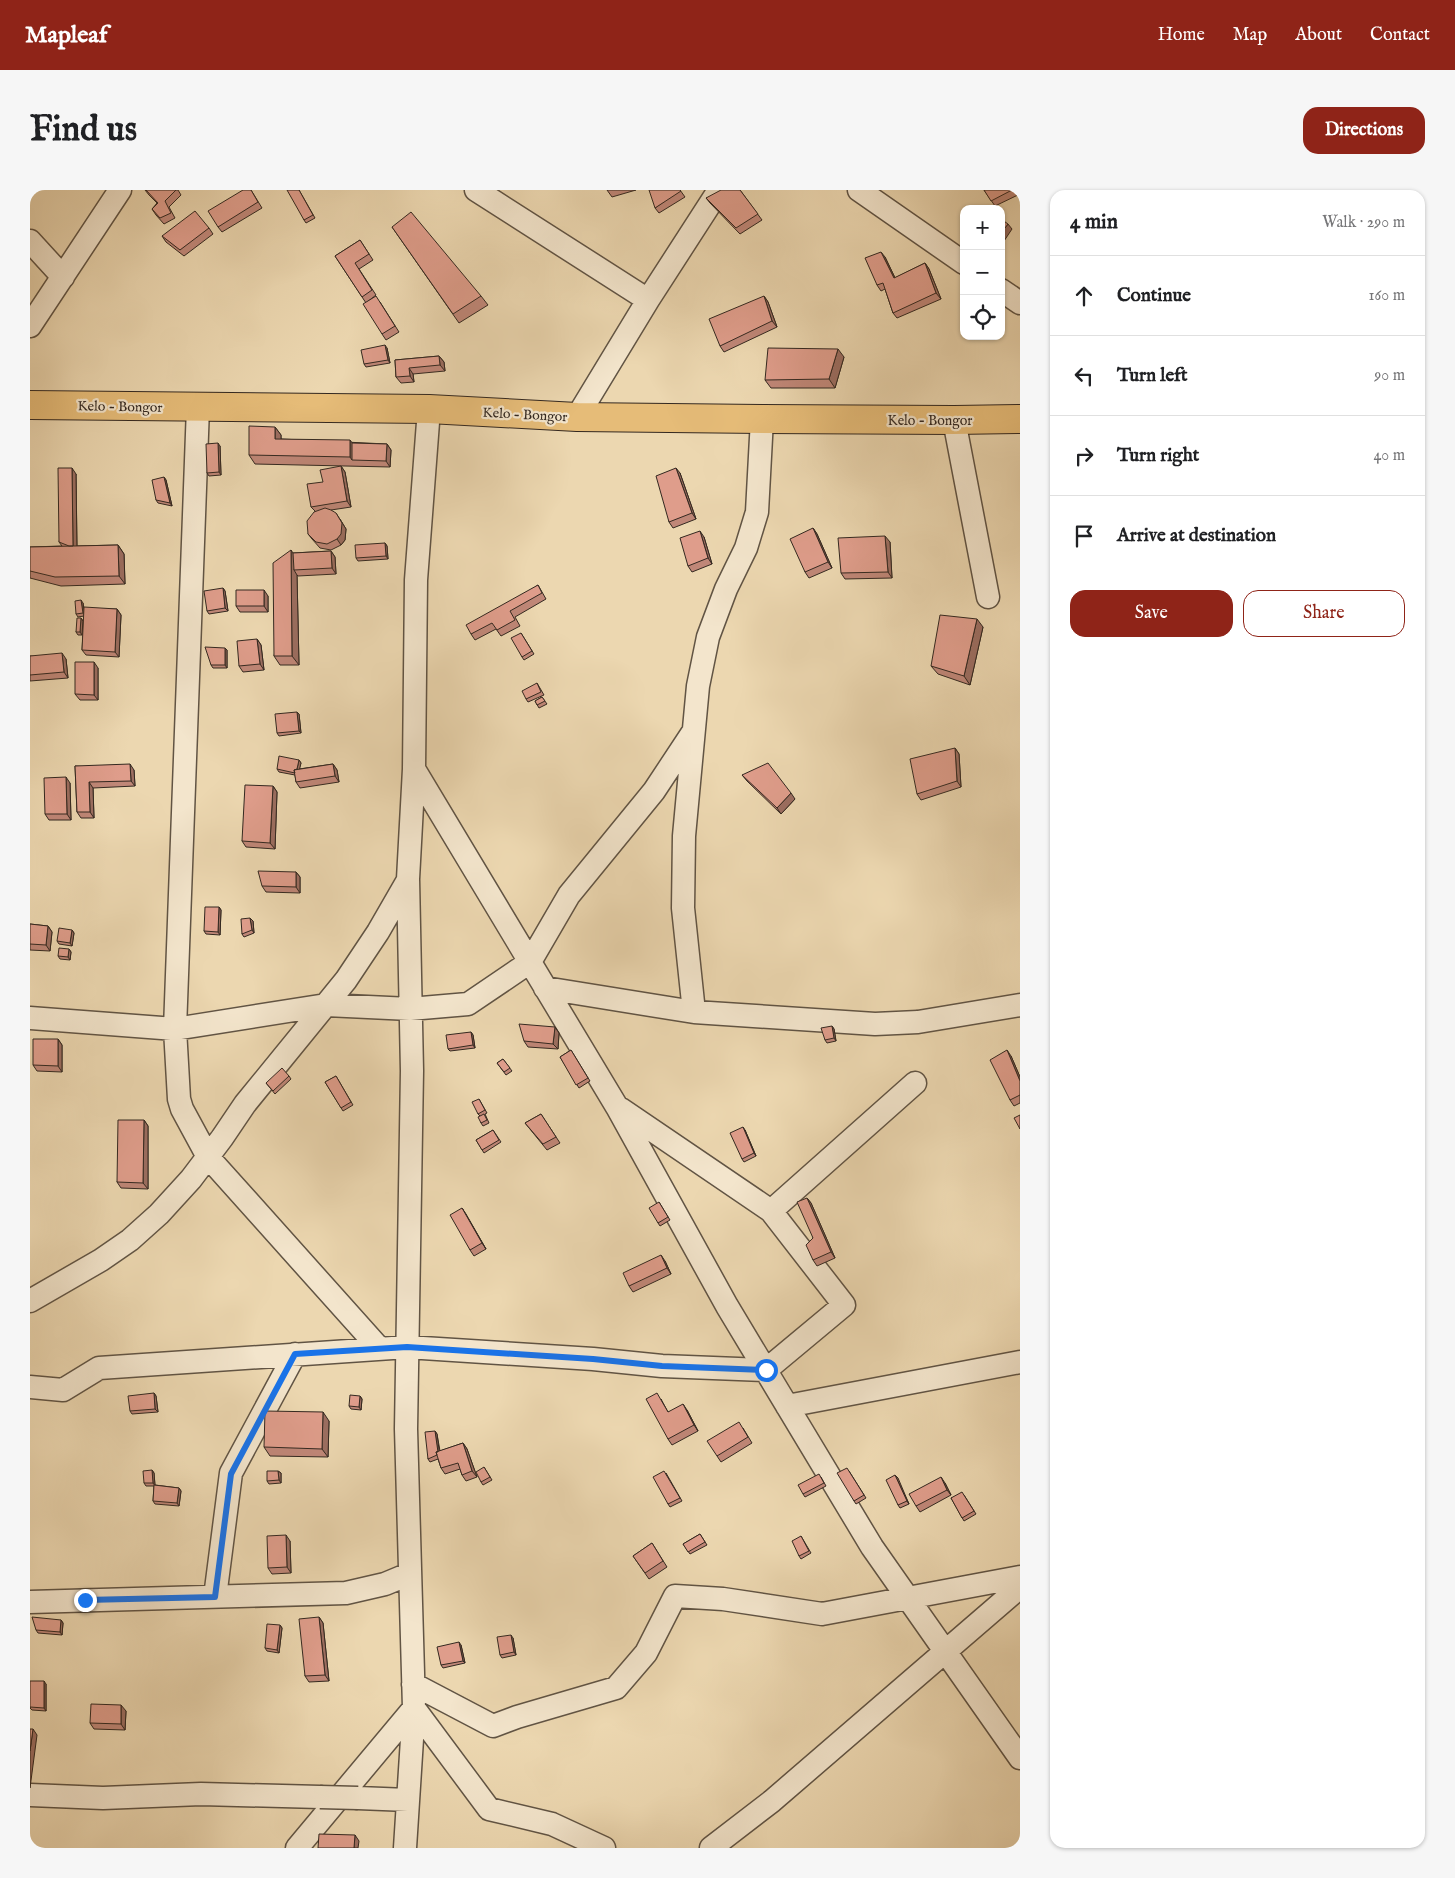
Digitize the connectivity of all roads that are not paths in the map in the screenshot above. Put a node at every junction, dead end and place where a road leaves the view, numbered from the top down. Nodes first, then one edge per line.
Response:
1 (120, 190) edge
2 (476, 190) edge
3 (719, 190) edge
4 (859, 190) edge
5 (30, 241) edge
6 (960, 260) edge
7 (62, 276) junction
8 (1005, 293) edge
9 (648, 300) junction
10 (1020, 303) edge
11 (30, 326) edge
12 (30, 405) edge
13 (198, 407) junction
14 (429, 409) junction
15 (577, 417) junction
16 (762, 419) junction
17 (1020, 419) edge
18 (954, 420) junction
19 (988, 597) dead end
20 (693, 732) junction
21 (414, 769) junction
22 (408, 879) junction
23 (530, 962) junction
24 (546, 988) junction
25 (1020, 1005) edge
26 (326, 1006) junction
27 (410, 1009) junction
28 (694, 1012) junction
29 (30, 1018) edge
30 (175, 1029) junction
31 (914, 1083) dead end
32 (617, 1107) junction
33 (208, 1157) junction
34 (772, 1211) junction
35 (30, 1302) edge
36 (407, 1347) junction
37 (380, 1349) junction
38 (295, 1354) junction
39 (1020, 1362) edge
40 (766, 1370) junction
41 (30, 1387) edge
42 (787, 1406) junction
43 (409, 1574) junction
44 (1020, 1577) edge
45 (1020, 1587) edge
46 (215, 1597) junction
47 (907, 1598) junction
48 (30, 1602) edge
49 (945, 1651) junction
50 (413, 1684) junction
51 (414, 1708) junction
52 (1020, 1758) edge
53 (30, 1795) edge
54 (408, 1800) junction
55 (297, 1848) edge
56 (405, 1848) edge
57 (604, 1848) edge
58 (711, 1848) edge

1 - 7 street
2 - 9 street
3 - 9 street
4 - 6 street
5 - 7 street
7 - 11 street
8 - 10 street
9 - 15 street
12 - 13 highway, Kelo - Bongor
13 - 14 highway, Kelo - Bongor
13 - 30 street
14 - 15 highway, Kelo - Bongor
14 - 21 street
15 - 16 highway, Kelo - Bongor
16 - 18 highway, Kelo - Bongor
16 - 20 street
17 - 18 highway, Kelo - Bongor
18 - 19 street
20 - 23 street
20 - 28 street
21 - 22 street
21 - 23 street
22 - 26 street
22 - 27 street
23 - 24 street
23 - 27 street
24 - 28 street
24 - 32 street
25 - 28 street
26 - 27 street
26 - 30 street
26 - 33 street
27 - 36 street
29 - 30 street
30 - 33 street
31 - 34 street
32 - 34 street
32 - 40 street
33 - 35 street
33 - 37 street
34 - 40 street
36 - 37 street
36 - 40 street
36 - 43 street
37 - 38 street
38 - 41 street
38 - 46 street
39 - 42 street
40 - 42 street
42 - 47 street
43 - 46 street
43 - 50 street
44 - 47 street
45 - 49 street
46 - 48 street
47 - 49 street
47 - 50 street
49 - 52 street
49 - 58 street
50 - 51 street
51 - 54 street
51 - 55 street
51 - 57 street
53 - 54 street, bridge
54 - 56 street

